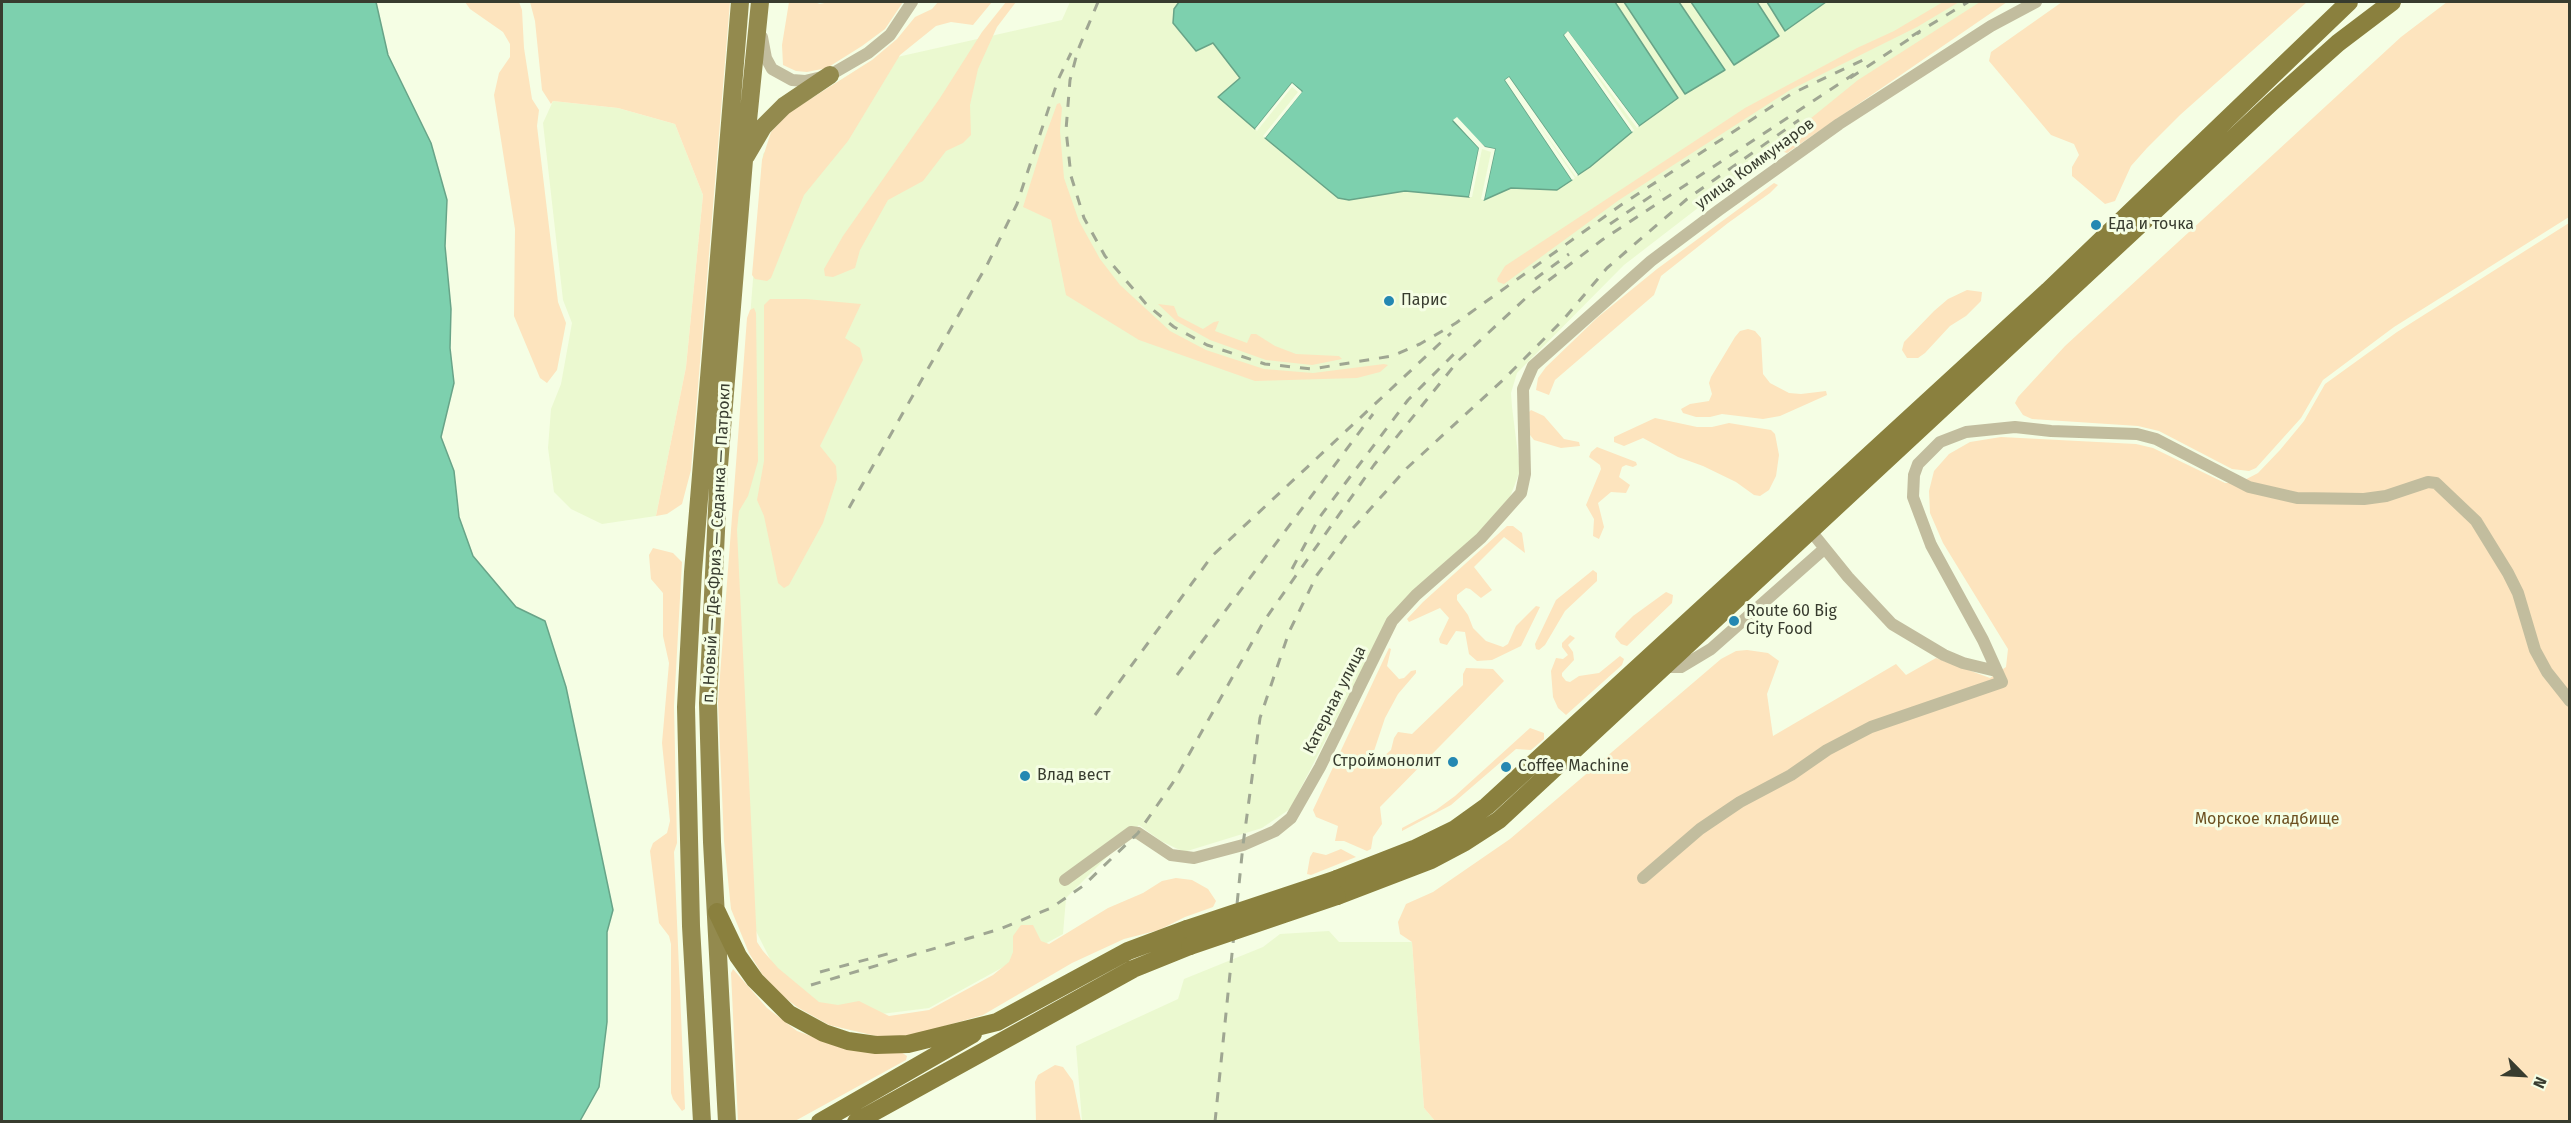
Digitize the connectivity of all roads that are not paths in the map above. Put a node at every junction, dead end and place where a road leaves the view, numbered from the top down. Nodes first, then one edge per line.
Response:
1 (740, 2) edge
2 (760, 2) edge
3 (766, 2) edge
4 (912, 2) edge
5 (2036, 2) edge
6 (2349, 2) edge
7 (2392, 2) edge
8 (830, 75) junction
9 (744, 160) junction
10 (1523, 389) joint
11 (1810, 531) junction
12 (1824, 549) junction
13 (1665, 667) junction
14 (1996, 671) junction
15 (2570, 701) edge
16 (1643, 878) dead end
17 (1065, 880) dead end
18 (1337, 888) junction
19 (717, 912) junction
20 (1188, 938) junction
21 (990, 1024) junction
22 (901, 1097) junction
23 (702, 1122) edge
24 (727, 1122) edge
25 (819, 1122) edge
26 (856, 1122) edge
27 (867, 1122) edge

1 - 23 main road, п. Новый — Де-Фриз — Седанка — Патрокл
2 - 9 main road, п. Новый — Де-Фриз — Седанка — Патрокл
3 - 8 street
4 - 8 street
5 - 10 street, улица Коммунаров
6 - 18 highway
7 - 11 highway
8 - 9 main road
9 - 19 main road, п. Новый — Де-Фриз — Седанка — Патрокл
10 - 17 street, Катерная улица
11 - 12 street
11 - 13 highway
12 - 13 street
12 - 14 street
13 - 18 highway
14 - 15 street
14 - 16 street
18 - 20 highway, bridge
19 - 21 highway
19 - 24 main road, п. Новый — Де-Фриз — Седанка — Патрокл
20 - 21 highway
20 - 22 highway
21 - 25 highway
22 - 26 highway
22 - 27 highway

